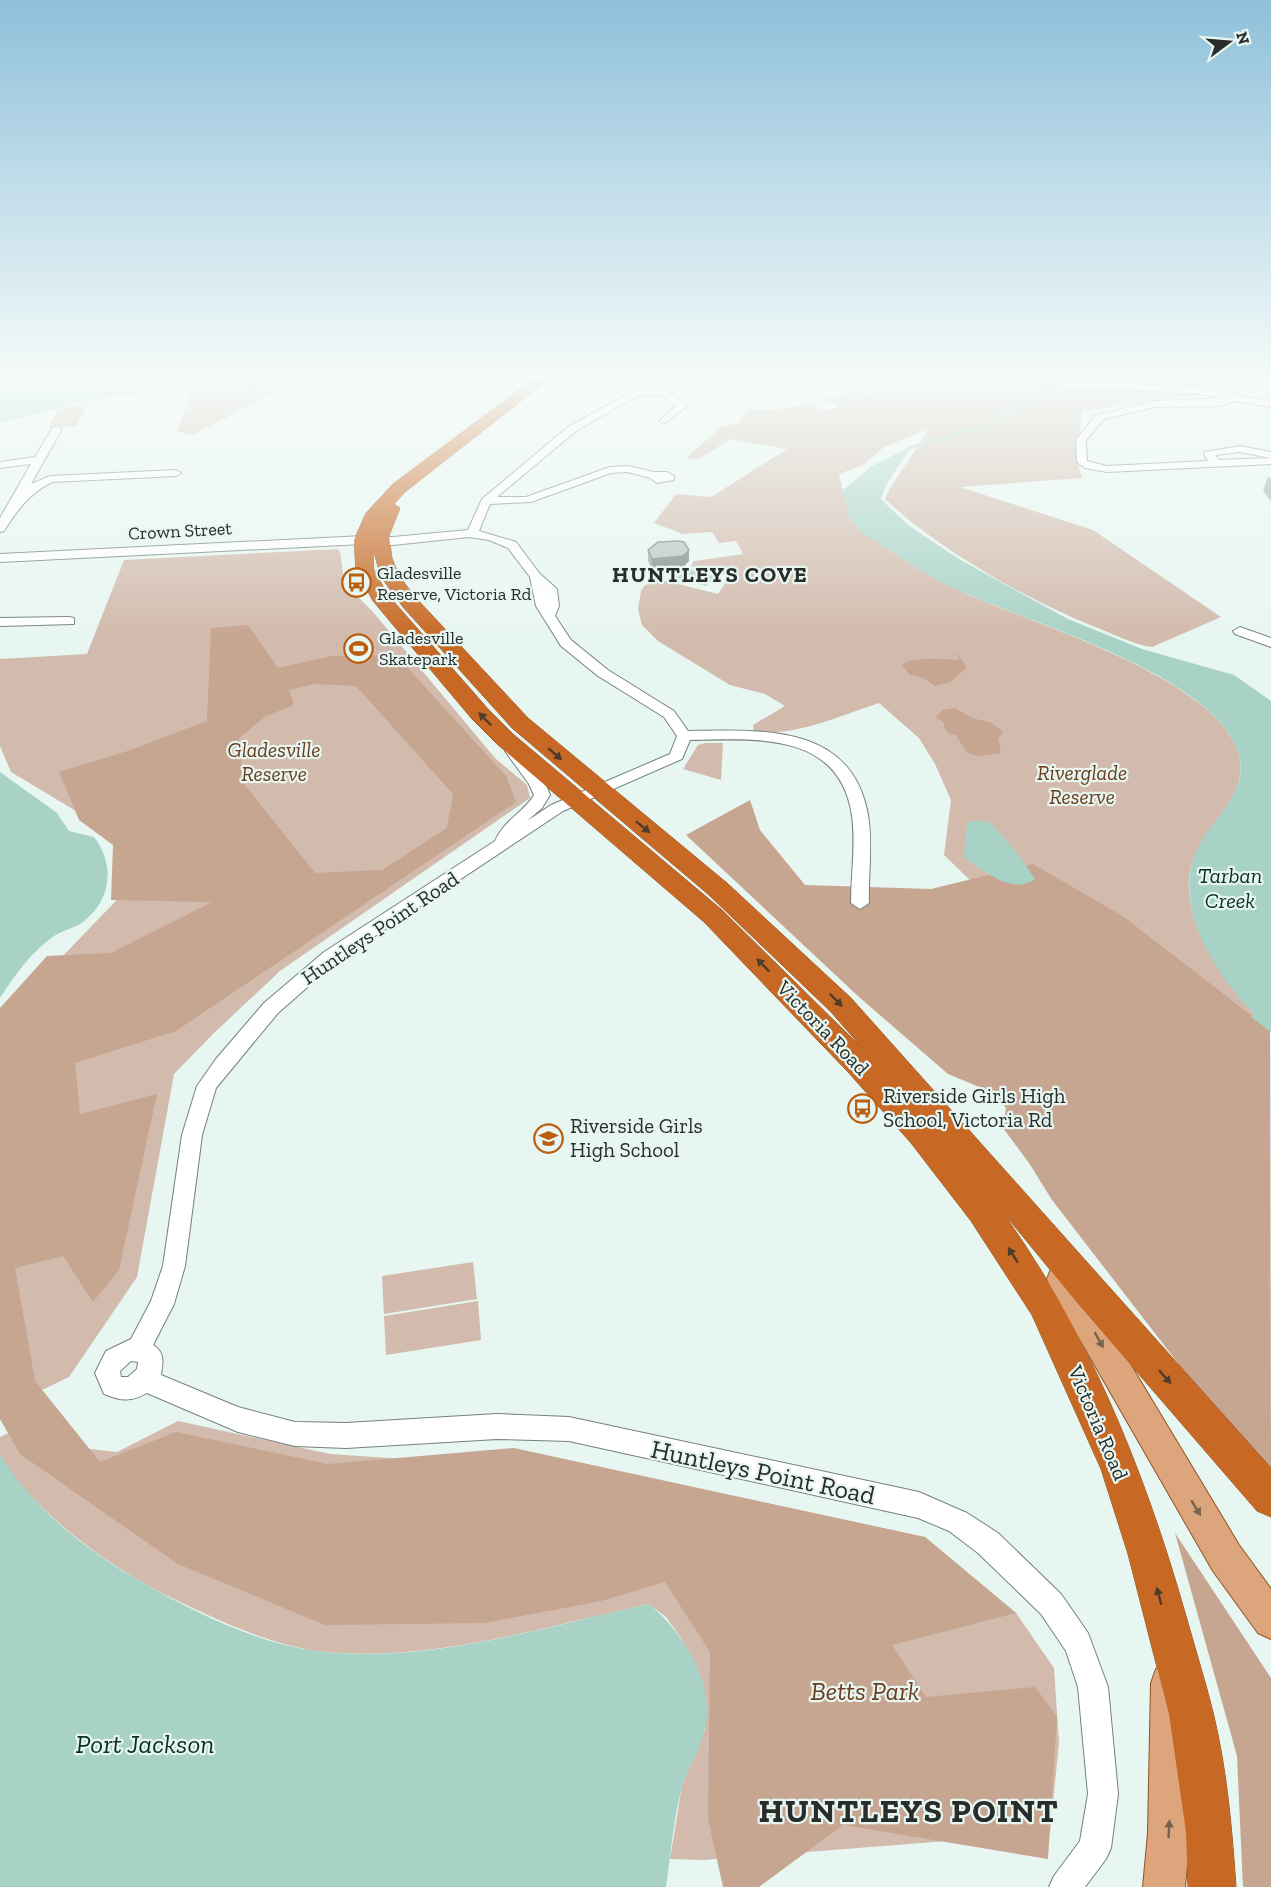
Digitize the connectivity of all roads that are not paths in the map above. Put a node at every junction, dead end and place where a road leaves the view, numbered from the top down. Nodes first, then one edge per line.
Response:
1 (37, 464) edge
2 (431, 464) edge
3 (440, 464) edge
4 (530, 464) edge
5 (1087, 464) edge
6 (1215, 464) edge
7 (176, 473) dead end
8 (655, 476) dead end
9 (486, 501) junction
10 (10, 510) junction
11 (389, 511) junction
12 (0, 528) edge
13 (472, 533) junction
14 (421, 536) junction
15 (375, 539) junction
16 (0, 558) edge
17 (386, 569) junction
18 (69, 621) dead end
19 (0, 622) edge
20 (1240, 631) dead end
21 (1271, 643) edge
22 (684, 736) junction
23 (505, 739) junction
24 (587, 794) junction
25 (497, 849) junction
26 (860, 903) dead end
27 (972, 1152) junction
28 (138, 1349) junction
29 (145, 1380) junction
30 (1271, 1497) edge
31 (1271, 1620) edge
32 (1173, 1653) junction
33 (1065, 1887) edge
34 (1164, 1887) edge
35 (1212, 1887) edge

1 - 10 street
2 - 15 highway, Victoria Road
3 - 11 highway, Victoria Road
4 - 9 street
5 - 6 street
7 - 10 street
8 - 9 street
9 - 13 street
10 - 12 street
11 - 14 street
11 - 15 highway, Victoria Road
13 - 14 street
13 - 22 street
14 - 15 street, Crown Street
14 - 17 street
15 - 16 street, Crown Street
15 - 17 highway, Victoria Road
23 -> 15 highway, Victoria Road
17 -> 24 highway, Victoria Road
18 - 19 street
20 - 21 street
22 - 24 street, Huntleys Point Road
22 - 26 street
23 - 24 highway, Victoria Road
23 - 25 street
24 - 25 street, Huntleys Point Road
24 -> 27 highway, Victoria Road
32 -> 24 highway, Victoria Road
25 - 28 street, Huntleys Point Road
27 -> 30 highway, Victoria Road
27 -> 31 main road
28 - 29 street
28 - 29 street
29 - 33 street, Huntleys Point Road
34 -> 32 main road
32 - 35 highway, Victoria Road

